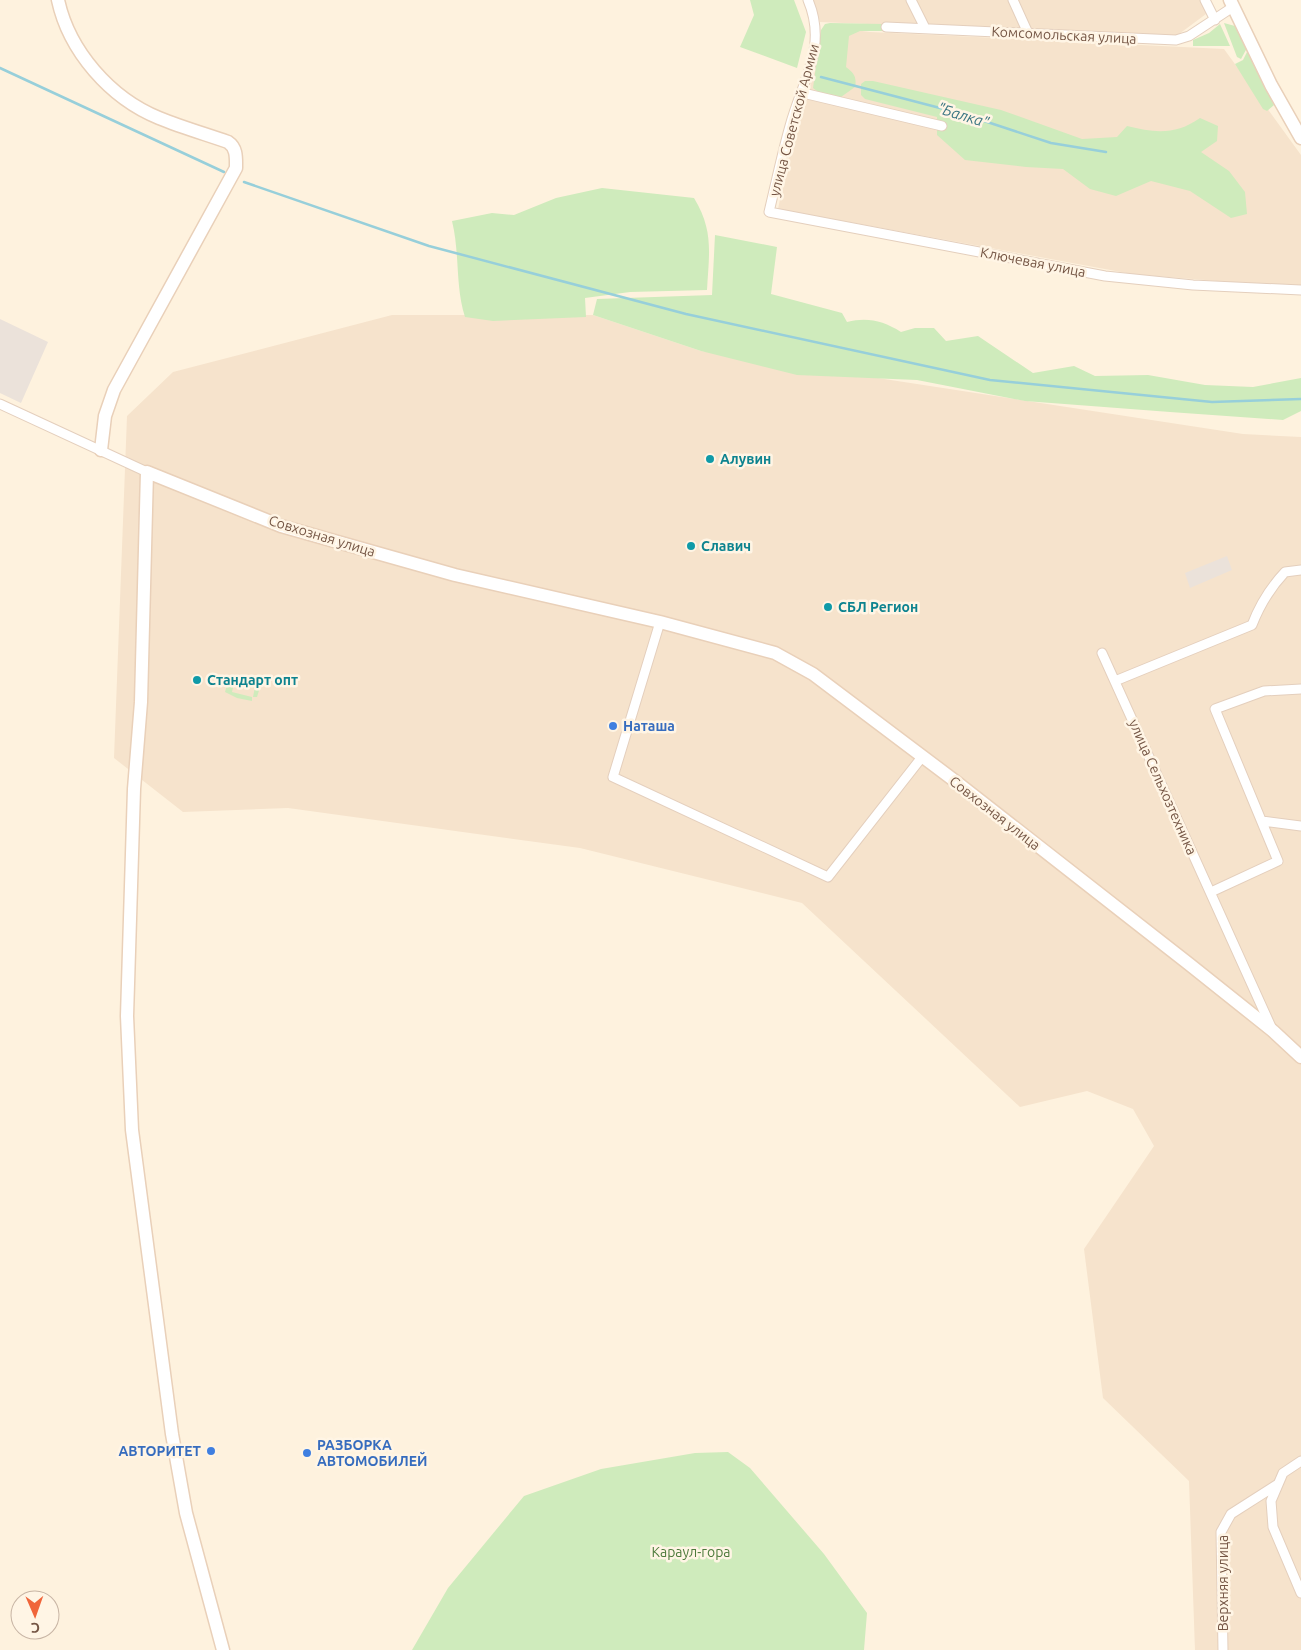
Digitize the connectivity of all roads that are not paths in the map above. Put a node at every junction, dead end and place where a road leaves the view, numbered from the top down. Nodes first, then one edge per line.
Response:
1 (58, 0) edge
2 (808, 0) edge
3 (911, 0) edge
4 (1013, 0) edge
5 (1205, 0) edge
6 (1232, 4) edge
7 (1215, 20) junction
8 (886, 27) dead end
9 (925, 28) junction
10 (1028, 33) junction
11 (803, 92) junction
12 (942, 126) dead end
13 (1301, 138) edge
14 (769, 212) joint
15 (1301, 290) edge
16 (0, 404) edge
17 (101, 450) junction
18 (147, 472) junction
19 (1301, 570) edge
20 (660, 622) junction
21 (1102, 653) dead end
22 (1115, 681) junction
23 (1301, 689) edge
24 (922, 757) junction
25 (1262, 821) junction
26 (1301, 826) edge
27 (1211, 892) junction
28 (1274, 1031) junction
29 (1301, 1057) edge
30 (1301, 1461) edge
31 (1278, 1484) junction
32 (1301, 1593) edge
33 (223, 1650) edge
34 (1222, 1650) edge

1 - 17 street
2 - 11 street, улица Советской Армии
3 - 9 street
4 - 10 street
5 - 7 street
6 - 7 street, Комсомольская улица
6 - 13 street
7 - 10 street, Комсомольская улица
8 - 9 street, Комсомольская улица
9 - 10 street, Комсомольская улица
11 - 12 street
11 - 14 street, улица Советской Армии
14 - 15 street, Ключевая улица
16 - 17 street, Совхозная улица
17 - 18 street, Совхозная улица
18 - 20 street, Совхозная улица
18 - 33 street
19 - 22 street
20 - 24 street, Совхозная улица
20 - 24 street
21 - 22 street, улица Сельхозтехника
22 - 27 street, улица Сельхозтехника
23 - 25 street
24 - 28 street, Совхозная улица
25 - 26 street
25 - 27 street
27 - 28 street, улица Сельхозтехника
28 - 29 street, Совхозная улица
30 - 31 street
31 - 32 street
31 - 34 street, Верхняя улица

